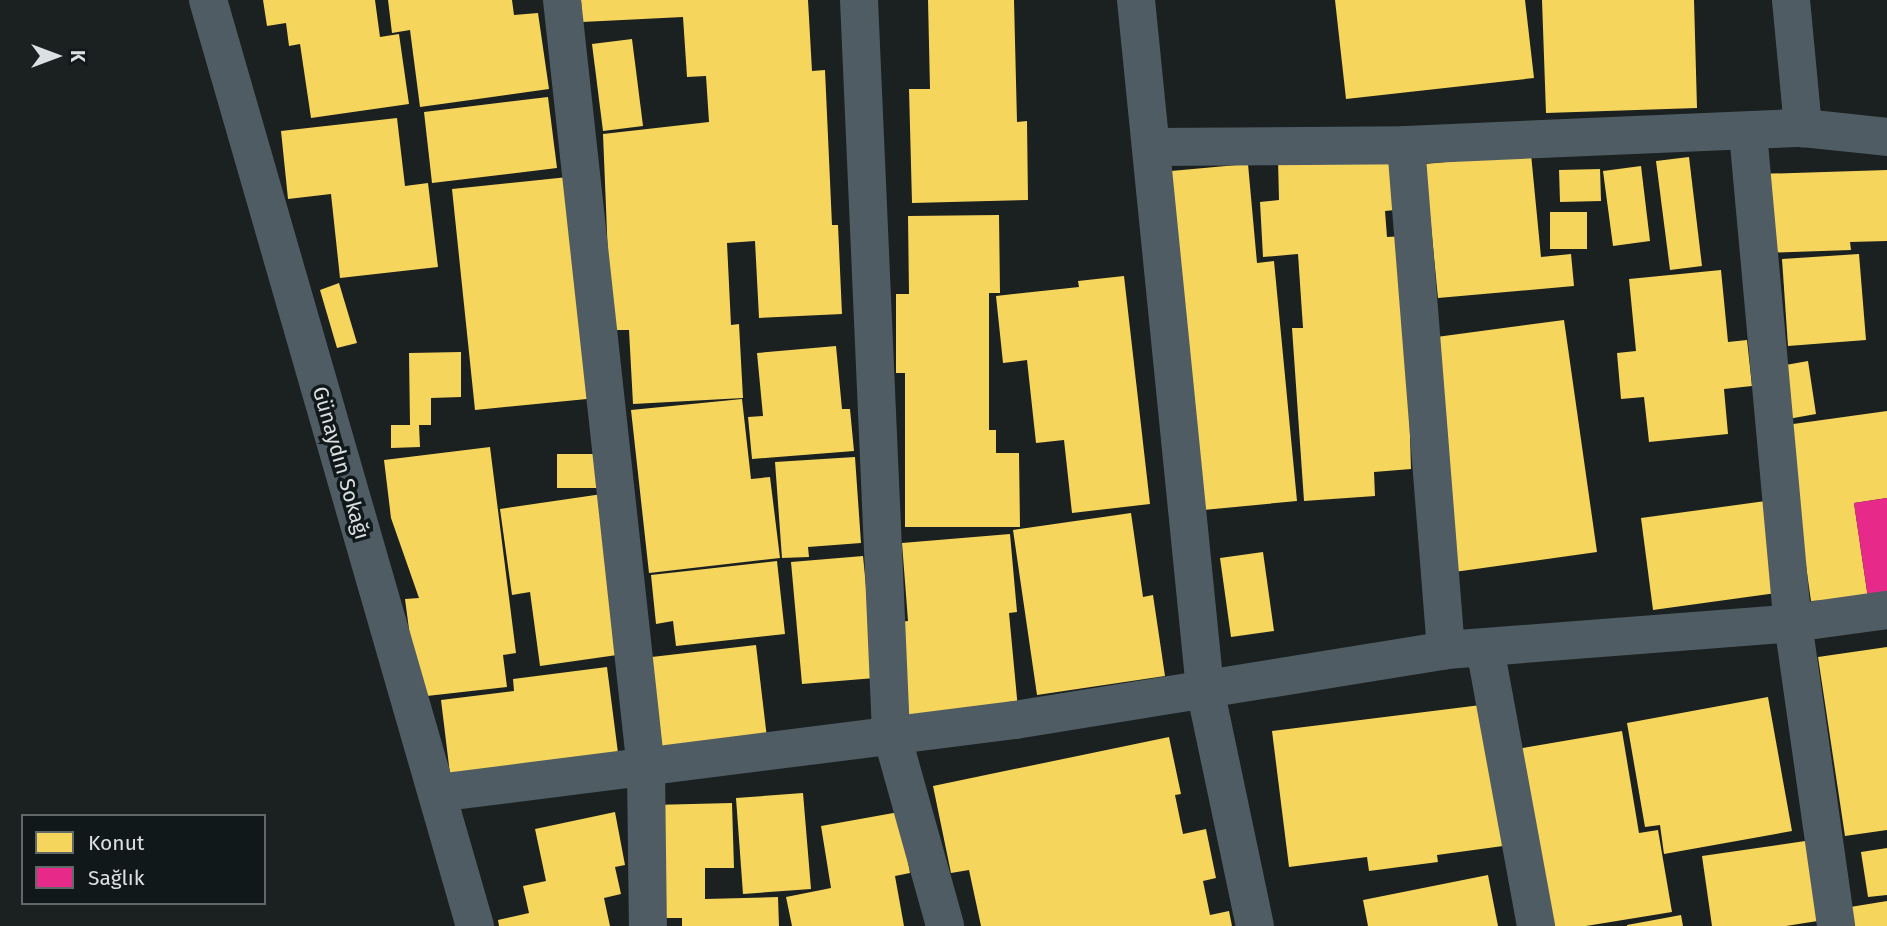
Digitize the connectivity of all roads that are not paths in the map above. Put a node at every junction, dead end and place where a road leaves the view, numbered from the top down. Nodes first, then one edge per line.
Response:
1 (208, 0) edge
2 (562, 0) edge
3 (859, 0) edge
4 (1136, 0) edge
5 (1791, 0) edge
6 (1803, 128) junction
7 (1748, 134) junction
8 (1887, 138) edge
9 (1406, 145) junction
10 (1151, 147) junction
11 (1887, 610) edge
12 (1793, 623) junction
13 (1485, 648) junction
14 (1446, 650) junction
15 (1205, 689) junction
16 (891, 732) junction
17 (646, 769) junction
18 (437, 793) junction
19 (475, 926) edge
20 (648, 926) edge
21 (945, 926) edge
22 (1255, 926) edge
23 (1536, 926) edge
24 (1836, 926) edge

1 - 18 street, Günaydın Sokağı
2 - 17 street
3 - 16 street
4 - 10 street
5 - 6 street
6 - 7 street
6 - 8 street
7 - 9 street
7 - 12 street
9 - 10 street
9 - 14 street
10 - 15 street
11 - 12 street
12 - 13 street
12 - 24 street
13 - 14 street
13 - 23 street
14 - 15 street
15 - 16 street
15 - 22 street
16 - 17 street
16 - 21 street
17 - 18 street
17 - 20 street
18 - 19 street, Günaydın Sokağı

